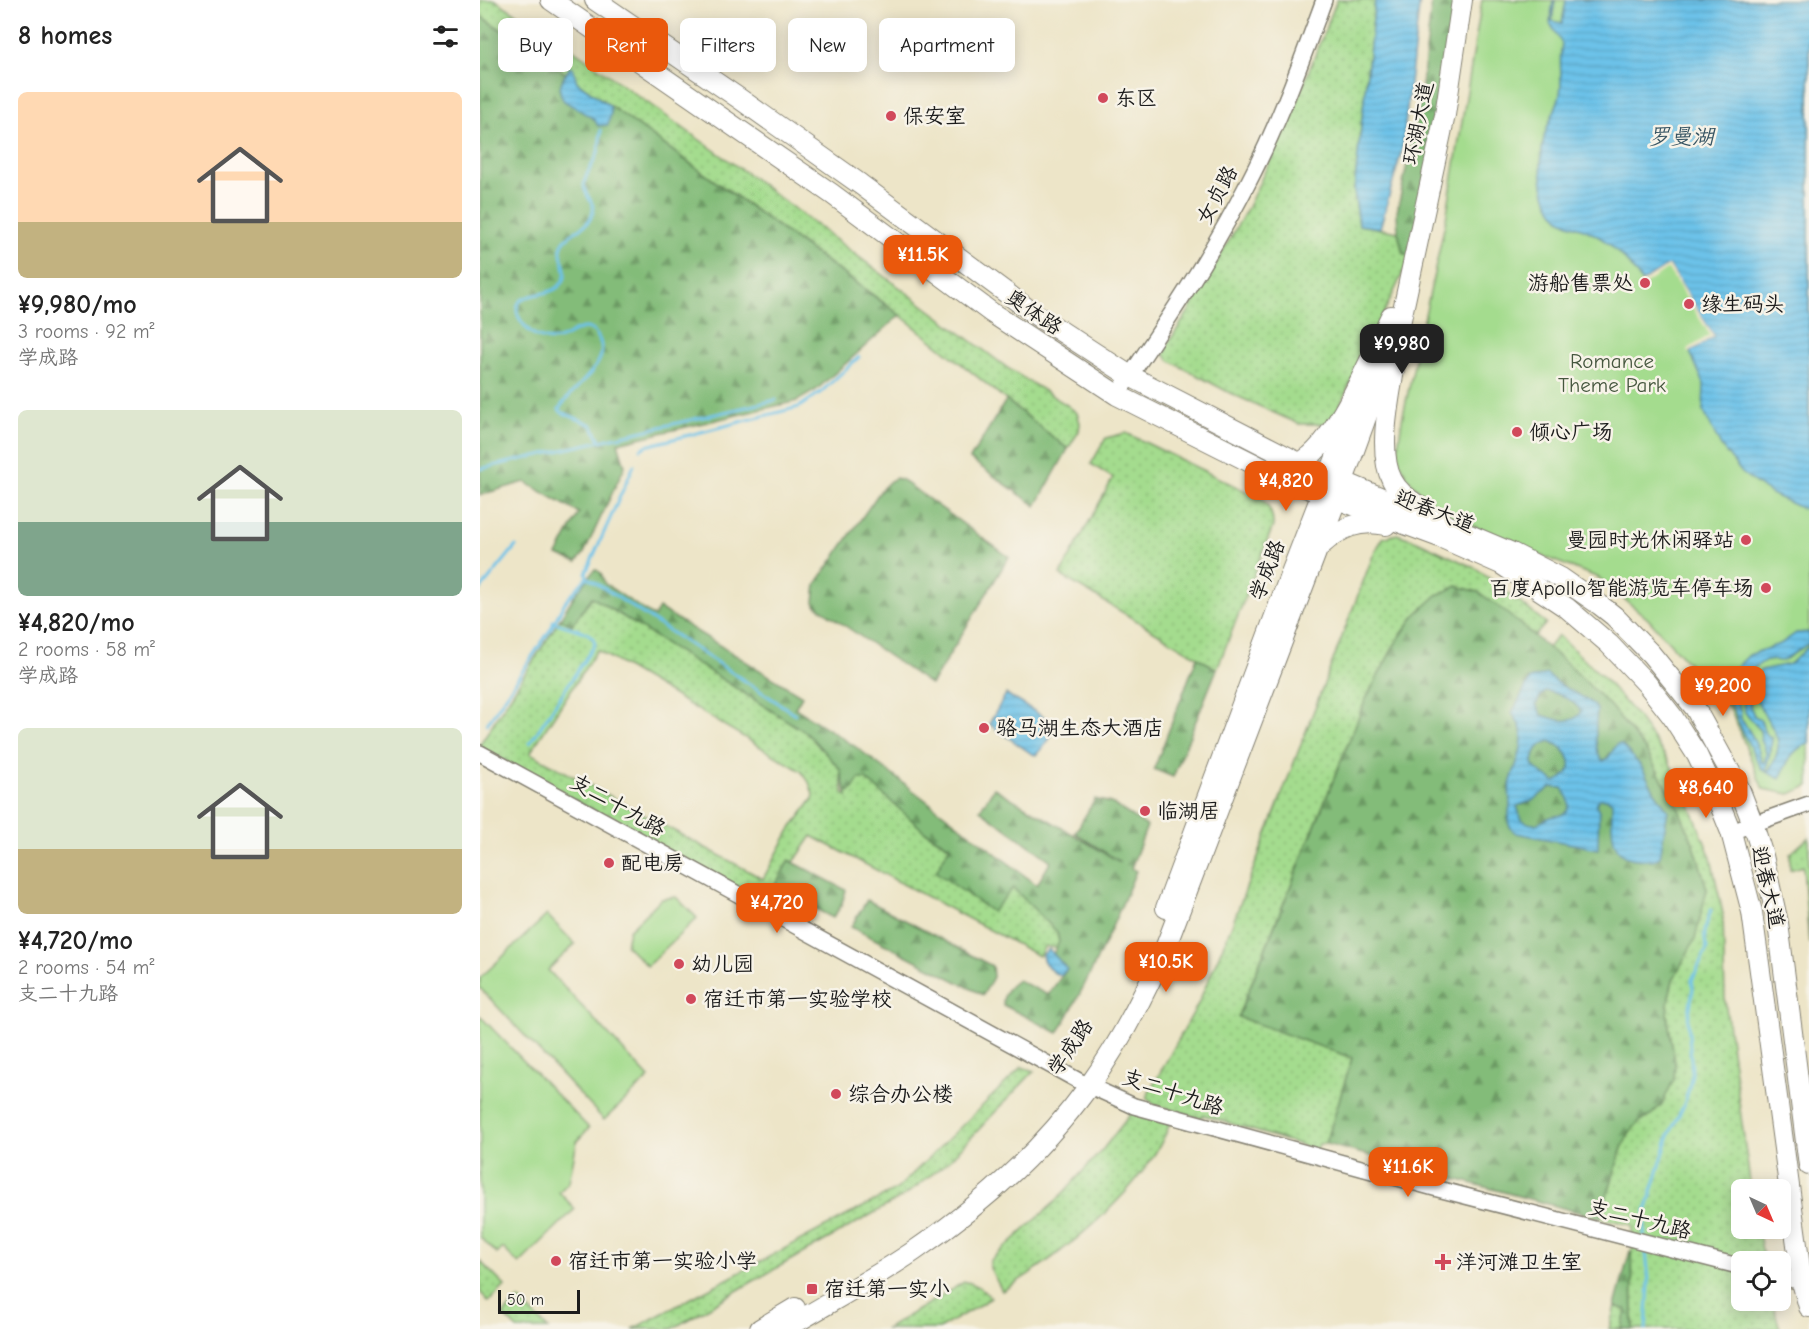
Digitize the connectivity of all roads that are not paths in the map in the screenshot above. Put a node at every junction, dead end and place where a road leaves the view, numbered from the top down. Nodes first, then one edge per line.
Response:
1 (551, 0) edge
2 (595, 0) edge
3 (1324, 0) edge
4 (1462, 0) edge
5 (1415, 254) joint
6 (1396, 320) junction
7 (1130, 376) junction
8 (1118, 395) junction
9 (1299, 463) junction
10 (1286, 480) junction
11 (1332, 488) junction
12 (1446, 532) junction
13 (1311, 543) junction
14 (1717, 744) junction
15 (480, 753) edge
16 (1697, 755) junction
17 (1809, 804) edge
18 (1753, 824) junction
19 (1731, 832) junction
20 (1778, 922) junction
21 (1754, 924) junction
22 (1084, 1083) junction
23 (1809, 1165) edge
24 (1731, 1264) edge
25 (1791, 1280) edge
26 (1802, 1282) junction
27 (1809, 1307) edge
28 (760, 1329) edge
29 (785, 1329) edge

1 - 8 main road, 奥体路
2 - 7 main road, 奥体路
3 - 7 street, 女贞路
4 - 5 main road, 环湖大道
5 - 6 main road, 学成路
6 - 9 main road
6 - 11 main road, 学成路
6 - 12 main road
7 - 8 street, 女贞路
7 - 9 main road, 奥体路
8 - 10 main road, 奥体路
9 - 11 main road, 奥体路
10 - 11 main road, 奥体路
10 - 13 main road
11 - 12 main road, 迎春大道
11 - 13 main road, 学成路
12 - 13 main road
12 - 14 main road, 迎春大道
12 - 16 main road, 迎春大道
13 - 22 main road, 学成路
14 - 16 main road
14 - 18 main road, 迎春大道
15 - 22 street, 支二十九路
16 - 19 main road, 迎春大道
17 - 18 street
18 - 19 street
18 - 20 main road, 迎春大道
19 - 21 main road, 迎春大道
20 - 21 main road
20 - 23 main road, 迎春大道
21 - 26 main road, 迎春大道
22 - 24 street, 支二十九路
22 - 28 main road, 学成路
22 - 29 main road, 学成路
25 - 26 street
26 - 27 main road, 迎春大道

